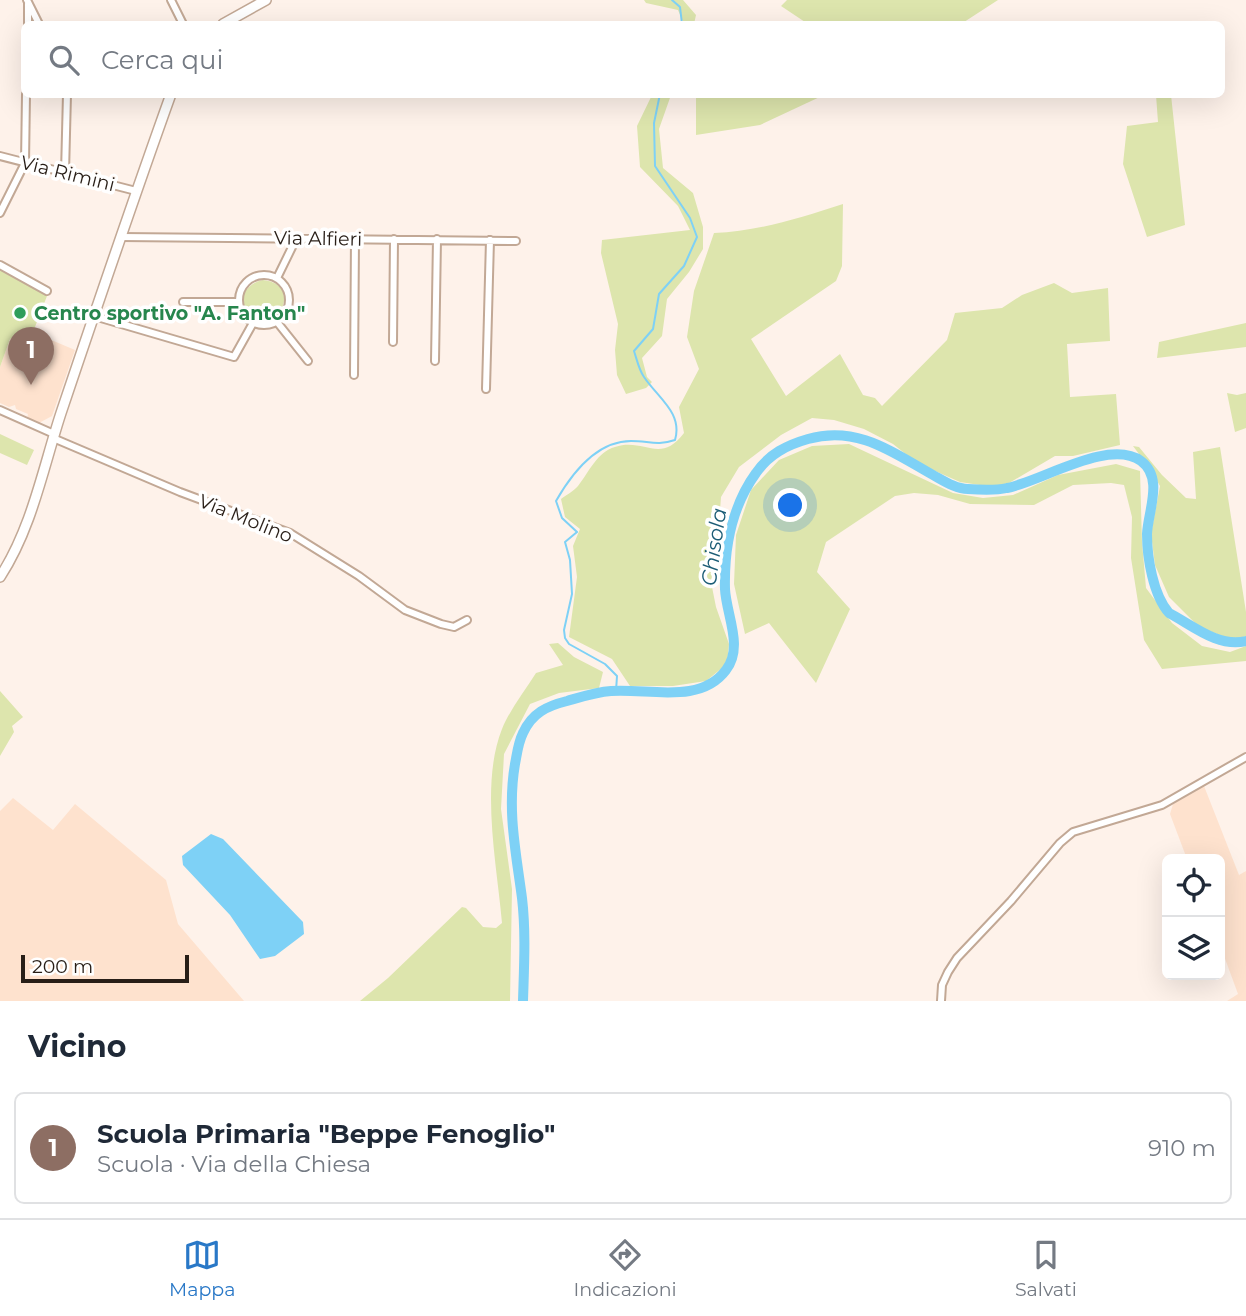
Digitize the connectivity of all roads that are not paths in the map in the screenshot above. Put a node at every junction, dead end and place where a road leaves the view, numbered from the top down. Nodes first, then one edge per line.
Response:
1 (171, 0) edge
2 (266, 0) edge
3 (28, 1) edge
4 (28, 21) edge
5 (38, 21) edge
6 (182, 21) edge
7 (228, 21) edge
8 (26, 98) edge
9 (67, 98) edge
10 (170, 98) edge
11 (0, 156) edge
12 (24, 163) junction
13 (65, 173) junction
14 (136, 191) junction
15 (0, 213) edge
16 (121, 237) junction
17 (297, 237) junction
18 (355, 238) junction
19 (394, 239) junction
20 (438, 239) junction
21 (490, 240) junction
22 (516, 241) dead end
23 (0, 265) edge
24 (277, 278) junction
25 (47, 291) dead end
26 (183, 302) dead end
27 (239, 302) junction
28 (94, 316) junction
29 (277, 322) junction
30 (253, 323) junction
31 (393, 342) dead end
32 (307, 361) dead end
33 (435, 361) dead end
34 (354, 375) dead end
35 (486, 389) dead end
36 (0, 410) edge
37 (53, 436) junction
38 (0, 578) edge
39 (467, 620) dead end
40 (1246, 757) edge
41 (941, 1001) edge

1 - 6 street
2 - 7 street
3 - 4 street
3 - 5 street
8 - 12 street
9 - 13 street
10 - 14 street
11 - 12 street, Via Rimini
12 - 13 street, Via Rimini
12 - 15 street
13 - 14 street, Via Rimini
14 - 16 street
16 - 17 street, Via Alfieri
16 - 28 street
17 - 18 street, Via Alfieri
17 - 24 street
18 - 19 street, Via Alfieri
18 - 34 street
19 - 20 street, Via Alfieri
19 - 31 street
20 - 21 street, Via Alfieri
20 - 33 street
21 - 22 street, Via Alfieri
21 - 35 street
23 - 25 street
24 - 27 street
24 - 29 street
26 - 27 street
27 - 30 street
28 - 30 street
28 - 37 street
29 - 30 street
29 - 32 street
36 - 37 street, Via Molino
37 - 38 street
37 - 39 street, Via Molino
40 - 41 street

